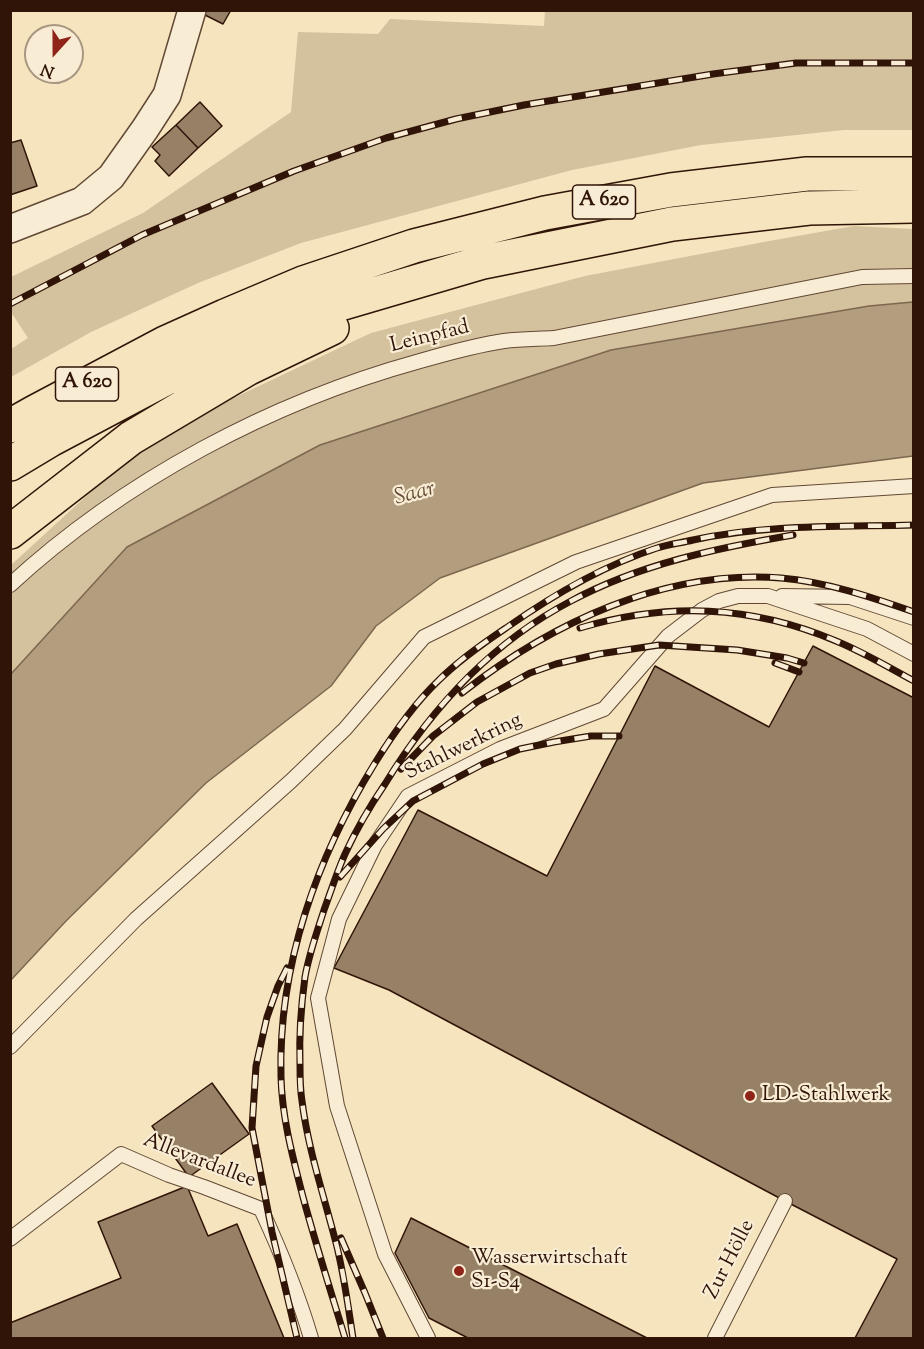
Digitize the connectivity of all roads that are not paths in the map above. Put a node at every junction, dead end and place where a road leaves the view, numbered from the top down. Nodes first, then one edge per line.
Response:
1 (192, 10) edge
2 (914, 174) edge
3 (914, 206) edge
4 (10, 229) edge
5 (483, 262) junction
6 (914, 276) edge
7 (165, 343) junction
8 (10, 400) edge
9 (10, 426) edge
10 (10, 464) edge
11 (914, 486) edge
12 (10, 532) edge
13 (10, 585) edge
14 (768, 596) junction
15 (914, 618) edge
16 (914, 654) edge
17 (10, 1047) edge
18 (785, 1201) dead end
19 (10, 1239) edge
20 (311, 1338) edge
21 (428, 1338) edge
22 (715, 1338) edge

1 - 4 street
2 - 7 highway, A 620
3 - 5 highway, A 620
5 - 10 highway, A 620
5 - 12 highway
6 - 13 lane, Leinpfad
7 - 8 highway
7 - 9 highway, A 620
11 - 17 lane
14 - 15 lane
14 - 16 lane, Stahlwerkring
14 - 21 lane, Stahlwerkring
18 - 22 lane, Zur Hölle
19 - 20 lane, Allevardallee

